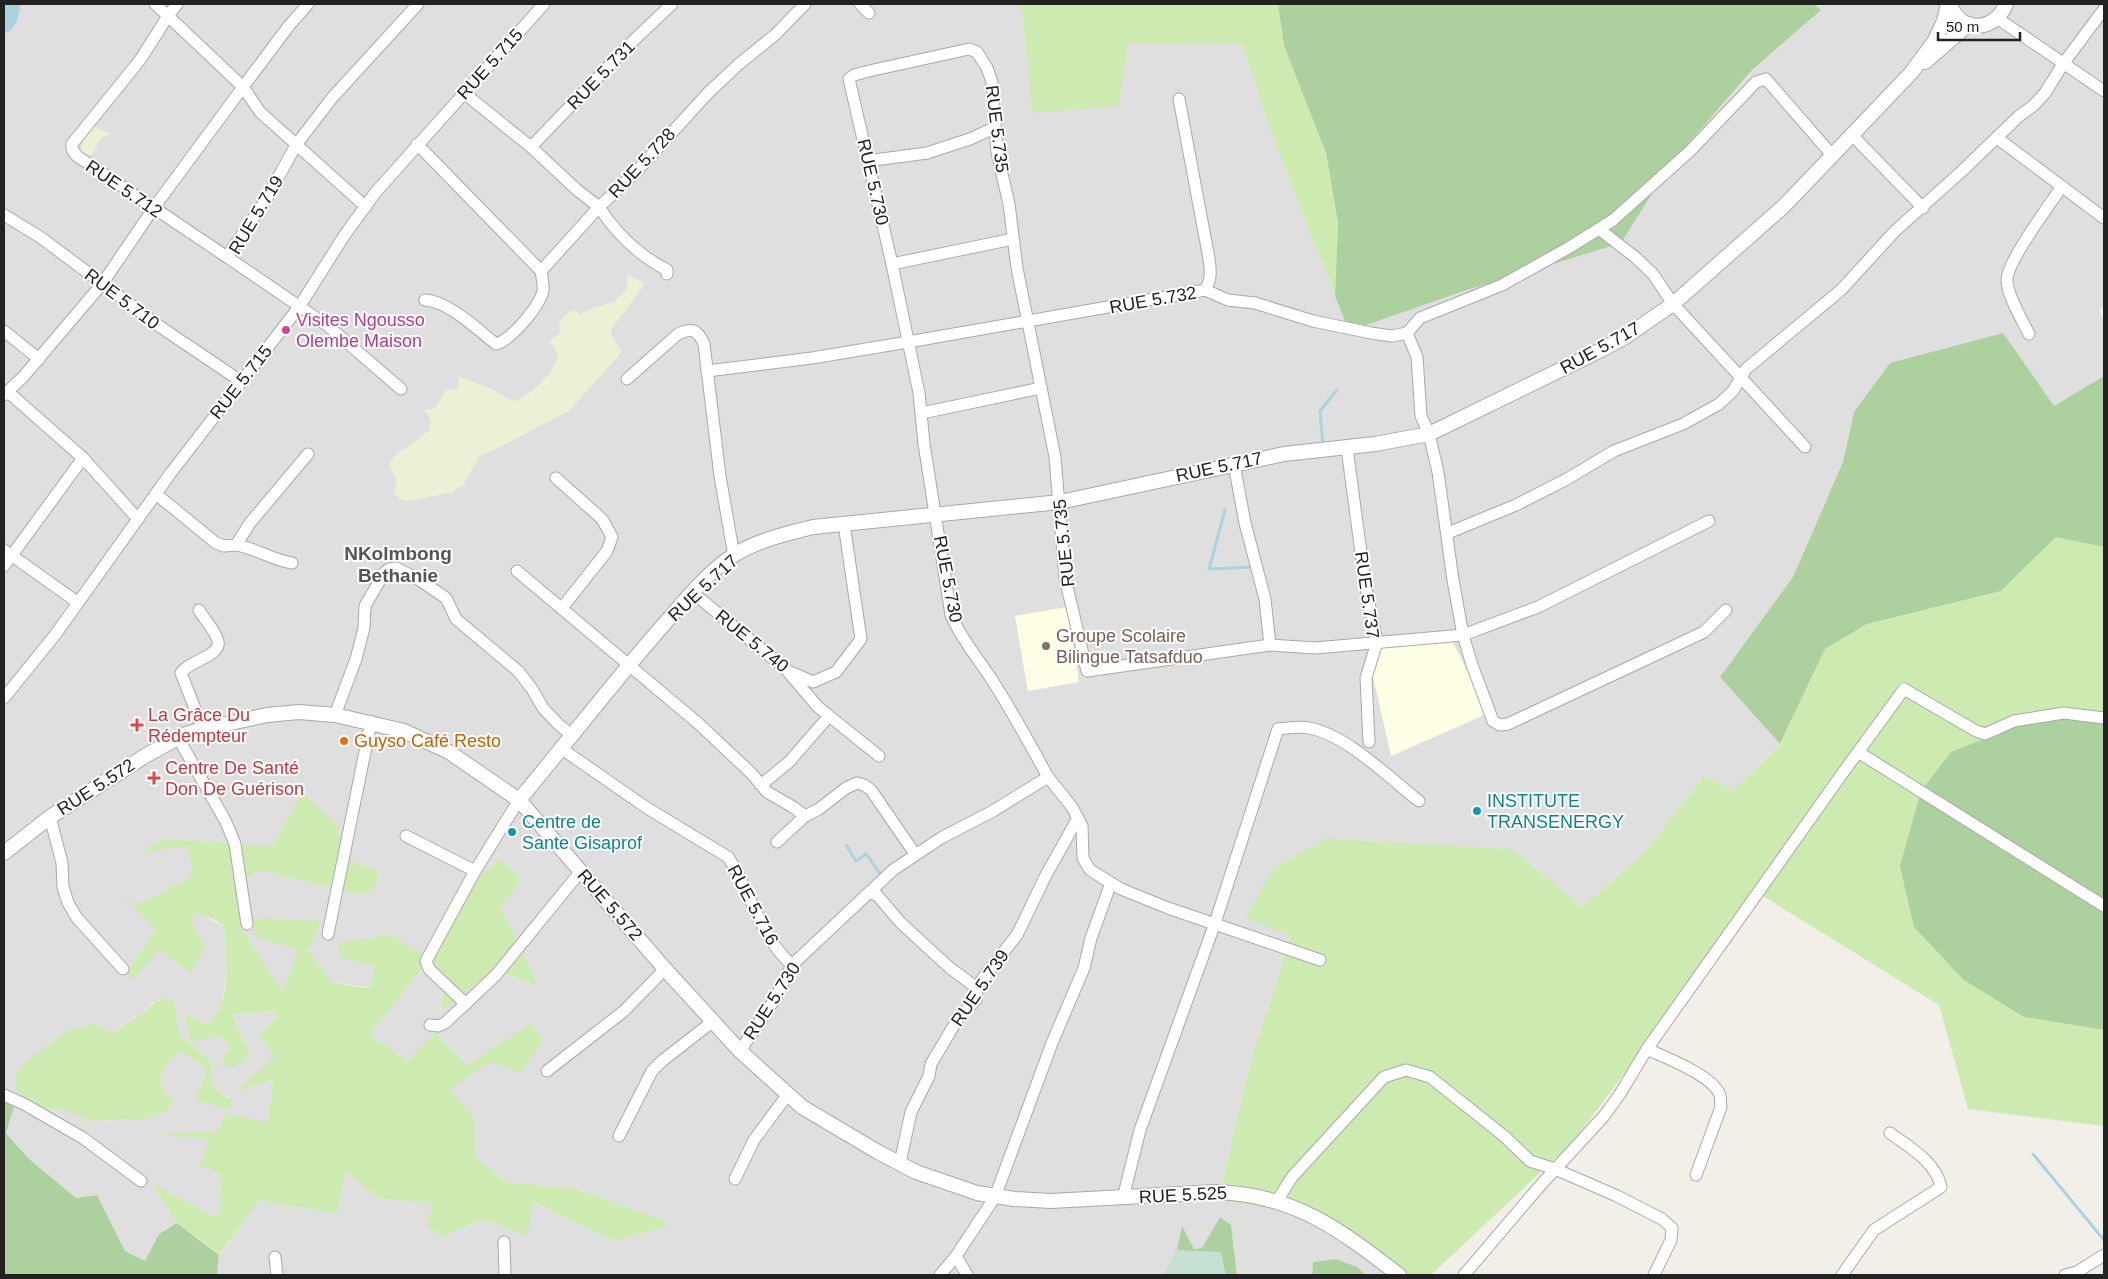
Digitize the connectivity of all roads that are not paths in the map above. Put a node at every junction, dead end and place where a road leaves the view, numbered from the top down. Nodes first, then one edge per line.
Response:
1 (155, 4) edge
2 (177, 4) edge
3 (308, 4) edge
4 (418, 4) edge
5 (544, 4) edge
6 (672, 4) edge
7 (805, 4) edge
8 (860, 4) edge
9 (1949, 4) edge
10 (2006, 4) edge
11 (2104, 9) edge
12 (868, 13) dead end
13 (168, 16) junction
14 (1998, 18) junction
15 (1969, 24) junction
16 (977, 52) joint
17 (2063, 64) junction
18 (1911, 73) junction
19 (242, 87) junction
20 (2104, 91) edge
21 (464, 93) junction
22 (1179, 98) dead end
23 (994, 128) junction
24 (1852, 134) junction
25 (1997, 138) junction
26 (417, 144) junction
27 (296, 145) junction
28 (531, 147) junction
29 (1832, 155) junction
30 (867, 161) junction
31 (2062, 186) junction
32 (366, 206) junction
33 (599, 207) junction
34 (1922, 208) junction
35 (153, 209) junction
36 (4, 215) edge
37 (2104, 218) edge
38 (1598, 229) junction
39 (1013, 238) junction
40 (227, 257) junction
41 (892, 264) junction
42 (541, 271) junction
43 (667, 274) dead end
44 (102, 284) junction
45 (1205, 290) junction
46 (425, 300) dead end
47 (1673, 304) junction
48 (299, 307) junction
49 (1028, 321) junction
50 (4, 331) edge
51 (1407, 333) junction
52 (2029, 334) dead end
53 (908, 342) junction
54 (39, 359) junction
55 (707, 371) junction
56 (1741, 376) junction
57 (627, 379) dead end
58 (242, 382) junction
59 (401, 388) dead end
60 (1042, 388) junction
61 (6, 394) edge
62 (922, 413) junction
63 (1429, 434) junction
64 (1805, 447) dead end
65 (1347, 448) junction
66 (308, 454) dead end
67 (83, 458) junction
68 (1234, 464) junction
69 (556, 478) dead end
70 (156, 494) junction
71 (1060, 502) junction
72 (936, 516) junction
73 (138, 519) junction
74 (1709, 521) dead end
75 (844, 524) junction
76 (1448, 533) junction
77 (236, 544) junction
78 (7, 553) edge
79 (734, 556) junction
80 (292, 564) dead end
81 (4, 566) edge
82 (517, 571) dead end
83 (692, 592) junction
84 (77, 602) junction
85 (562, 608) junction
86 (199, 610) dead end
87 (1726, 610) dead end
88 (1463, 635) junction
89 (1377, 642) junction
90 (1270, 645) junction
91 (629, 664) junction
92 (788, 672) junction
93 (4, 698) edge
94 (335, 715) junction
95 (828, 716) junction
96 (2104, 718) edge
97 (372, 722) junction
98 (203, 729) junction
99 (573, 736) junction
100 (178, 738) junction
101 (1369, 742) dead end
102 (562, 749) junction
103 (1858, 752) junction
104 (879, 756) dead end
105 (1048, 777) junction
106 (761, 785) junction
107 (519, 800) junction
108 (1419, 801) dead end
109 (805, 816) junction
110 (50, 817) junction
111 (1078, 818) junction
112 (406, 836) dead end
113 (777, 842) dead end
114 (4, 850) edge
115 (915, 854) junction
116 (475, 871) junction
117 (581, 872) junction
118 (1110, 883) junction
119 (869, 893) junction
120 (2104, 906) edge
121 (1215, 923) junction
122 (247, 924) dead end
123 (328, 934) dead end
124 (1320, 960) dead end
125 (792, 965) junction
126 (123, 969) dead end
127 (665, 969) junction
128 (977, 988) junction
129 (466, 1004) junction
130 (712, 1022) junction
131 (430, 1025) dead end
132 (1648, 1049) junction
133 (740, 1051) junction
134 (547, 1071) dead end
135 (788, 1094) junction
136 (4, 1095) edge
137 (1890, 1133) dead end
138 (619, 1136) dead end
139 (900, 1164) junction
140 (1555, 1170) junction
141 (1696, 1175) dead end
142 (734, 1179) dead end
143 (141, 1181) dead end
144 (948, 1183) joint
145 (995, 1197) junction
146 (1122, 1198) junction
147 (1277, 1201) junction
148 (504, 1242) dead end
149 (2104, 1255) edge
150 (956, 1256) junction
151 (275, 1257) dead end
152 (277, 1275) edge
153 (505, 1275) edge
154 (940, 1275) edge
155 (967, 1275) edge
156 (1398, 1275) edge
157 (1464, 1275) edge
158 (1654, 1275) edge
159 (1842, 1275) edge
160 (2065, 1275) edge

1 - 13 street
2 - 13 street
3 - 19 street
4 - 27 street, RUE 5.719
5 - 21 street, RUE 5.715
6 - 28 street, RUE 5.731
7 - 33 street, RUE 5.728
8 - 12 street
9 - 15 street
9 - 18 street, RUE 5.717
10 - 14 street
11 - 17 street
13 - 19 street
13 - 35 street, RUE 5.712
14 - 15 street
14 - 17 street
15 - 18 street, RUE 5.717
16 - 23 street, RUE 5.735
16 - 30 street, RUE 5.730
17 - 20 street
17 - 25 street
18 - 24 street, RUE 5.717
19 - 27 street
19 - 35 street
21 - 26 street, RUE 5.715
21 - 28 street, RUE 5.728
22 - 45 street, RUE 5.732
23 - 30 street
23 - 39 street, RUE 5.735
24 - 29 street, RUE 5.717
24 - 34 street
25 - 31 street
25 - 34 street
26 - 32 street, RUE 5.715
26 - 42 street
27 - 32 street
27 - 40 street, RUE 5.719
28 - 33 street, RUE 5.728
29 - 38 street
29 - 47 street, RUE 5.717
30 - 41 street, RUE 5.730
31 - 37 street
31 - 52 street
32 - 48 street, RUE 5.715
33 - 42 street
33 - 43 street
34 - 56 street
35 - 40 street, RUE 5.712
35 - 44 street
36 - 44 street, RUE 5.710
38 - 47 street
38 - 51 street
39 - 41 street
39 - 49 street, RUE 5.735
40 - 48 street, RUE 5.719
41 - 53 street, RUE 5.730
42 - 46 street
44 - 54 street
44 - 58 street, RUE 5.710
45 - 49 street, RUE 5.732
45 - 51 street
47 - 56 street
47 - 63 street, RUE 5.717
48 - 58 street, RUE 5.715
48 - 59 street, RUE 5.719
49 - 53 street, RUE 5.732
49 - 60 street, RUE 5.735
50 - 54 street
51 - 63 street
53 - 55 street, RUE 5.732
53 - 62 street, RUE 5.730
54 - 61 street
55 - 57 street
55 - 79 street
56 - 64 street
56 - 76 street
58 - 70 street, RUE 5.715
60 - 62 street
60 - 71 street, RUE 5.735
61 - 67 street
62 - 72 street, RUE 5.730
63 - 65 street, RUE 5.717
63 - 76 street
65 - 68 street, RUE 5.717
65 - 89 street, RUE 5.737
66 - 77 street
67 - 73 street
67 - 78 street
68 - 71 street, RUE 5.717
68 - 90 street
69 - 85 street
70 - 73 street, RUE 5.715
70 - 77 street
71 - 72 street, RUE 5.717
71 - 90 street, RUE 5.735
72 - 75 street, RUE 5.717
72 - 105 street, RUE 5.730
73 - 84 street, RUE 5.715
74 - 88 street
75 - 79 street, RUE 5.717
75 - 92 street, RUE 5.740
76 - 88 street
77 - 80 street
78 - 81 street
78 - 84 street
79 - 83 street, RUE 5.717
82 - 85 street
83 - 91 street, RUE 5.717
83 - 92 street, RUE 5.740
84 - 93 street, RUE 5.715
85 - 91 street
86 - 98 street
87 - 88 street
88 - 89 street
89 - 90 street
89 - 101 street, RUE 5.737
91 - 99 street, RUE 5.717
91 - 106 street
92 - 95 street
94 - 97 street, RUE 5.572
94 - 98 street, RUE 5.572
94 - 99 street
95 - 104 street
95 - 106 street
96 - 103 street
97 - 107 street, RUE 5.572
97 - 123 street
98 - 100 street, RUE 5.572
99 - 102 street, RUE 5.717
100 - 110 street, RUE 5.572
100 - 122 street
102 - 107 street, RUE 5.717
102 - 125 street, RUE 5.716
103 - 120 street
103 - 132 street
105 - 111 street
105 - 115 street, RUE 5.730
106 - 109 street
107 - 116 street
107 - 117 street, RUE 5.572
108 - 121 street
109 - 113 street
109 - 115 street
110 - 114 street, RUE 5.572
110 - 126 street
111 - 118 street
111 - 128 street, RUE 5.739
112 - 116 street
115 - 119 street, RUE 5.730
116 - 129 street
117 - 127 street, RUE 5.572
117 - 129 street
118 - 121 street
118 - 145 street
119 - 125 street, RUE 5.730
119 - 128 street
121 - 124 street
121 - 146 street
125 - 133 street, RUE 5.730
127 - 130 street, RUE 5.572
127 - 134 street
128 - 139 street, RUE 5.739
129 - 131 street
130 - 133 street, RUE 5.572
130 - 138 street
132 - 140 street
132 - 141 street
133 - 135 street, RUE 5.572
135 - 139 street, RUE 5.572
135 - 142 street
136 - 143 street
137 - 159 street
139 - 144 street, RUE 5.572
140 - 147 street
140 - 157 street
140 - 158 street
144 - 145 street, RUE 5.525
145 - 146 street, RUE 5.525
145 - 150 street
146 - 147 street, RUE 5.525
147 - 156 street, RUE 5.525
148 - 153 street
149 - 160 street
150 - 154 street
150 - 155 street
151 - 152 street

